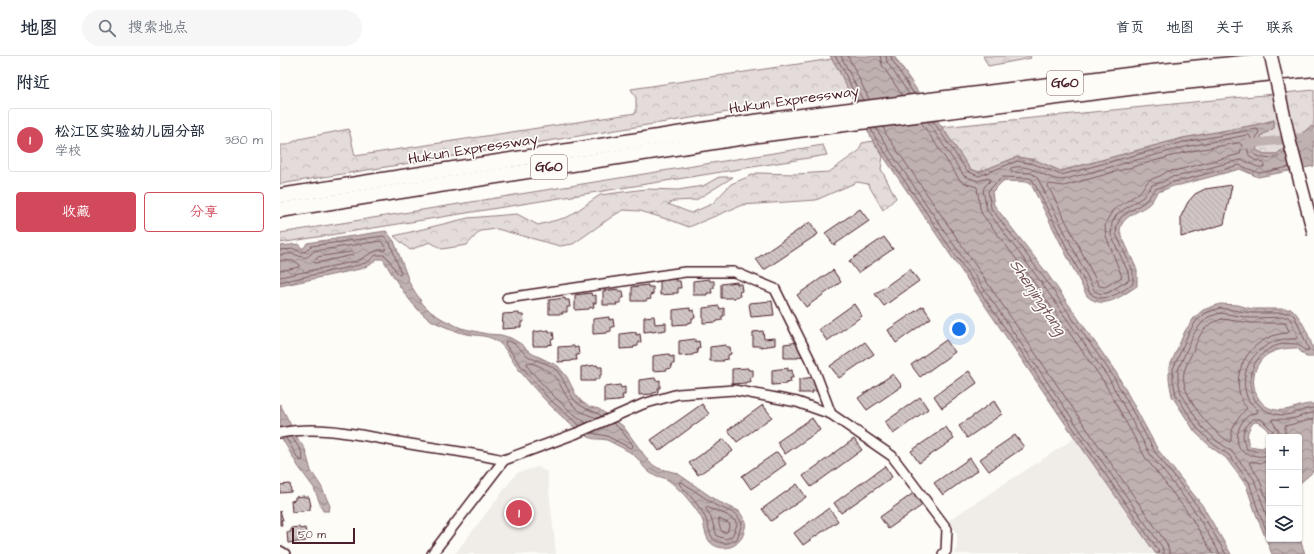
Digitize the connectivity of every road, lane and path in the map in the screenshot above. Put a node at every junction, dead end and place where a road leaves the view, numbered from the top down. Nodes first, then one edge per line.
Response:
1 (1271, 56) edge
2 (1314, 56) edge
3 (1314, 69) edge
4 (817, 121) junction
5 (280, 196) edge
6 (280, 210) edge
7 (1314, 234) edge
8 (506, 298) dead end
9 (830, 414) junction
10 (280, 433) edge
11 (504, 460) junction
12 (280, 551) edge
13 (285, 554) edge
14 (432, 554) edge
15 (943, 554) edge

1 - 7 main road, bridge
2 - 4 highway, Hukun Expressway / G60
3 - 4 highway, Hukun Expressway / G60
4 - 5 highway, Hukun Expressway / G60
4 - 6 highway, Hukun Expressway / G60
8 - 9 street
9 - 11 street
9 - 15 street
10 - 11 street
11 - 14 street
12 - 13 street

